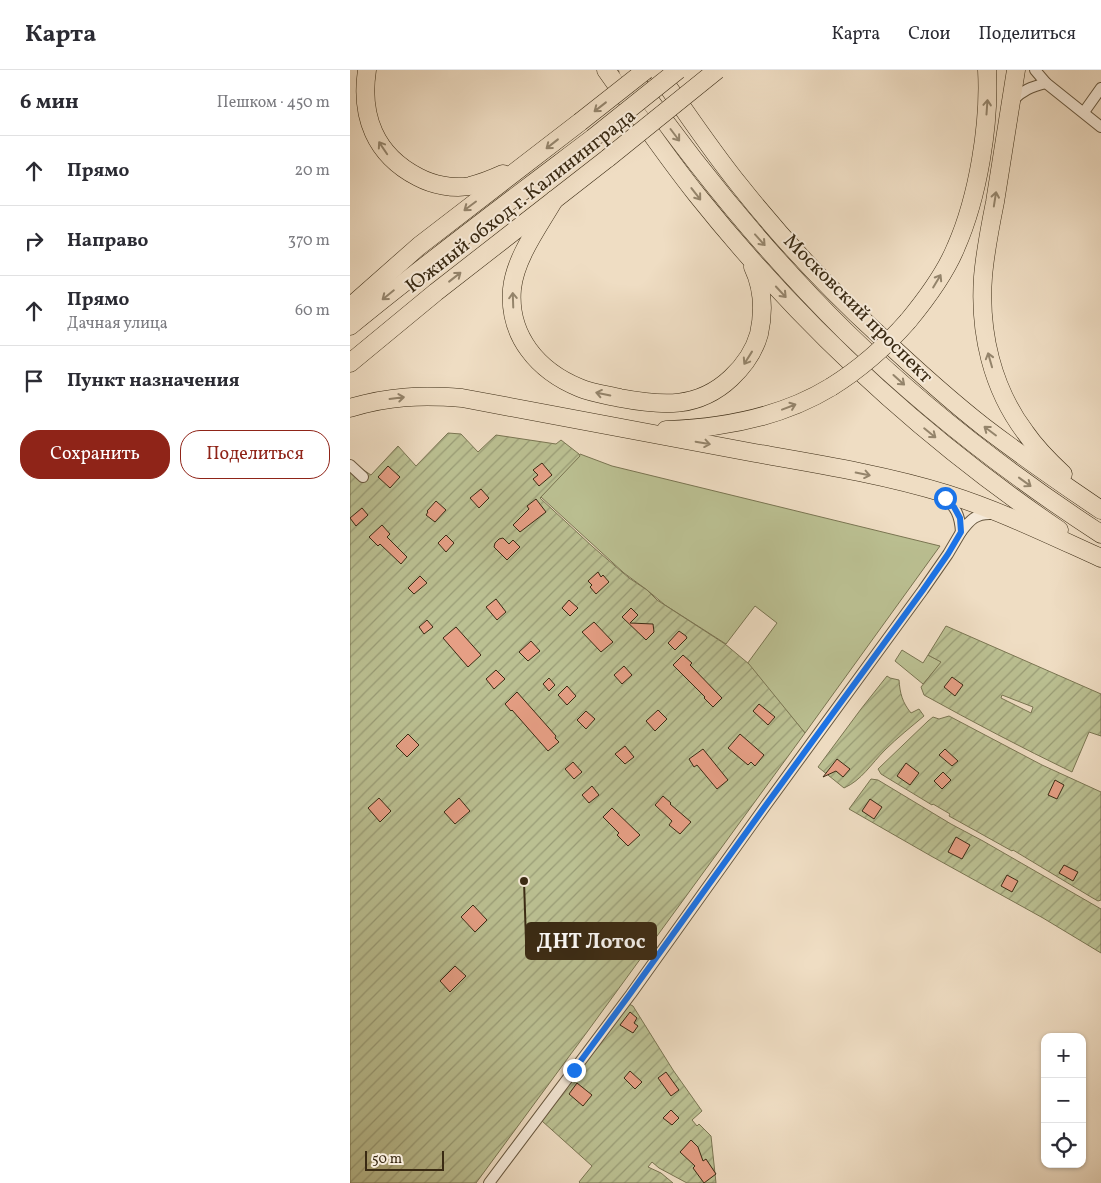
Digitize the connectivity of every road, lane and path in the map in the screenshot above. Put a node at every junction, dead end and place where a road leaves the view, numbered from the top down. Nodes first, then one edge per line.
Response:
1 (367, 70) edge
2 (606, 70) edge
3 (628, 70) edge
4 (646, 70) edge
5 (656, 70) edge
6 (678, 70) edge
7 (717, 70) edge
8 (987, 70) edge
9 (1016, 70) edge
10 (1035, 70) edge
11 (1046, 82) junction
12 (1101, 88) edge
13 (1011, 103) junction
14 (1084, 112) junction
15 (1101, 127) edge
16 (523, 166) junction
17 (554, 200) junction
18 (748, 256) junction
19 (350, 307) edge
20 (350, 326) edge
21 (350, 363) edge
22 (350, 408) edge
23 (638, 431) junction
24 (350, 465) edge
25 (363, 477) dead end
26 (931, 490) junction
27 (1101, 509) edge
28 (1012, 517) junction
29 (961, 532) junction
30 (1101, 534) edge
31 (1101, 558) edge
32 (488, 1183) edge

16 -> 1 highway
2 -> 18 highway
3 -> 30 highway, Московский проспект
4 -> 16 highway, bridge
27 -> 5 highway, Московский проспект
6 -> 20 highway, Южный обход г. Калининграда, bridge
7 - 17 highway, Южный обход г. Калининграда, bridge
23 -> 8 highway, bridge
9 - 13 highway
10 - 11 street
11 - 13 street
11 - 14 street
12 - 14 street
27 -> 13 highway
14 - 15 street
16 -> 19 highway
18 -> 17 highway
21 -> 17 highway, Южный обход г. Калининграда
18 -> 31 highway
22 -> 23 highway
23 -> 26 highway
24 - 25 street
26 - 28 highway
26 - 29 street
28 - 29 street
28 - 31 highway
29 - 32 street

